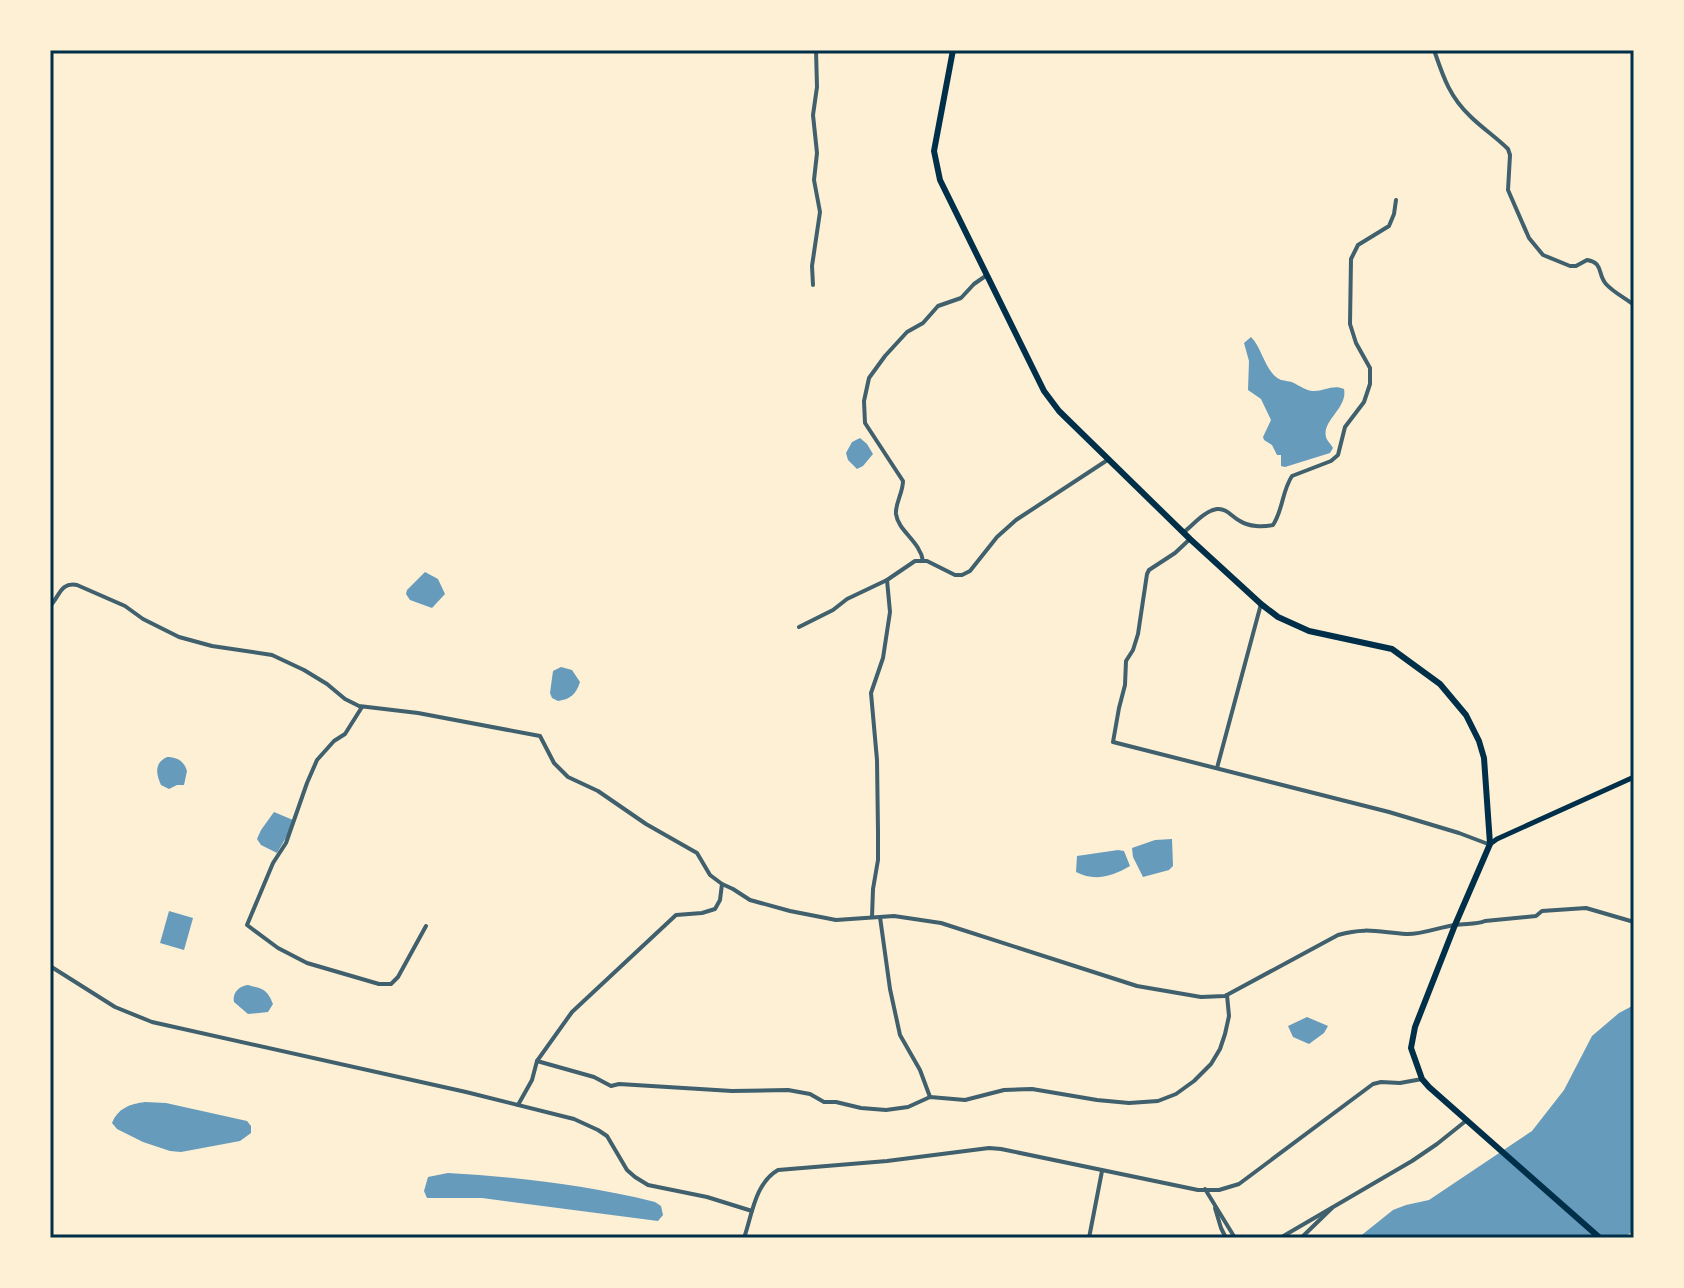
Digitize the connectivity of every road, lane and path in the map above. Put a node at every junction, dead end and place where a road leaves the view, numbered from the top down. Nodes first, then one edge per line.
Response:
1 (816, 50) edge
2 (953, 50) edge
3 (1434, 50) edge
4 (1396, 200) dead end
5 (988, 275) junction
6 (813, 285) dead end
7 (1634, 305) edge
8 (1109, 459) junction
9 (1184, 532) junction
10 (1190, 539) junction
11 (923, 561) junction
12 (887, 580) junction
13 (1261, 604) junction
14 (50, 606) edge
15 (799, 627) dead end
16 (362, 707) junction
17 (1217, 768) junction
18 (1634, 777) edge
19 (1490, 844) junction
20 (722, 884) junction
21 (880, 916) junction
22 (872, 917) junction
23 (1634, 922) edge
24 (1455, 925) junction
25 (426, 926) dead end
26 (50, 966) edge
27 (1227, 995) junction
28 (537, 1061) junction
29 (1422, 1079) junction
30 (930, 1097) junction
31 (518, 1105) junction
32 (1467, 1120) junction
33 (1102, 1171) junction
34 (1207, 1189) junction
35 (1337, 1204) junction
36 (752, 1211) junction
37 (744, 1238) edge
38 (1089, 1238) edge
39 (1226, 1238) edge
40 (1235, 1238) edge
41 (1280, 1238) edge
42 (1301, 1238) edge
43 (1600, 1238) edge

1 - 6 street
2 - 5 main road
3 - 7 street
4 - 9 street
5 - 8 main road
5 - 11 street
8 - 9 main road
8 - 11 street
9 - 10 main road
10 - 13 main road
10 - 17 street
11 - 12 street
12 - 15 street
12 - 22 street
13 - 17 street
13 - 19 main road
14 - 16 street
16 - 20 street
16 - 25 street
17 - 19 street
18 - 19 main road
19 - 24 main road
20 - 22 street
20 - 28 street
21 - 22 street
21 - 27 street
21 - 30 street
23 - 24 street
24 - 27 street
24 - 29 main road
26 - 31 street
27 - 30 street
28 - 30 street
28 - 31 street
29 - 32 main road
29 - 34 street
31 - 36 street
32 - 35 street
32 - 43 main road
33 - 34 street
33 - 36 street
33 - 38 street
34 - 39 street
34 - 40 street
35 - 41 street
35 - 42 street
36 - 37 street

